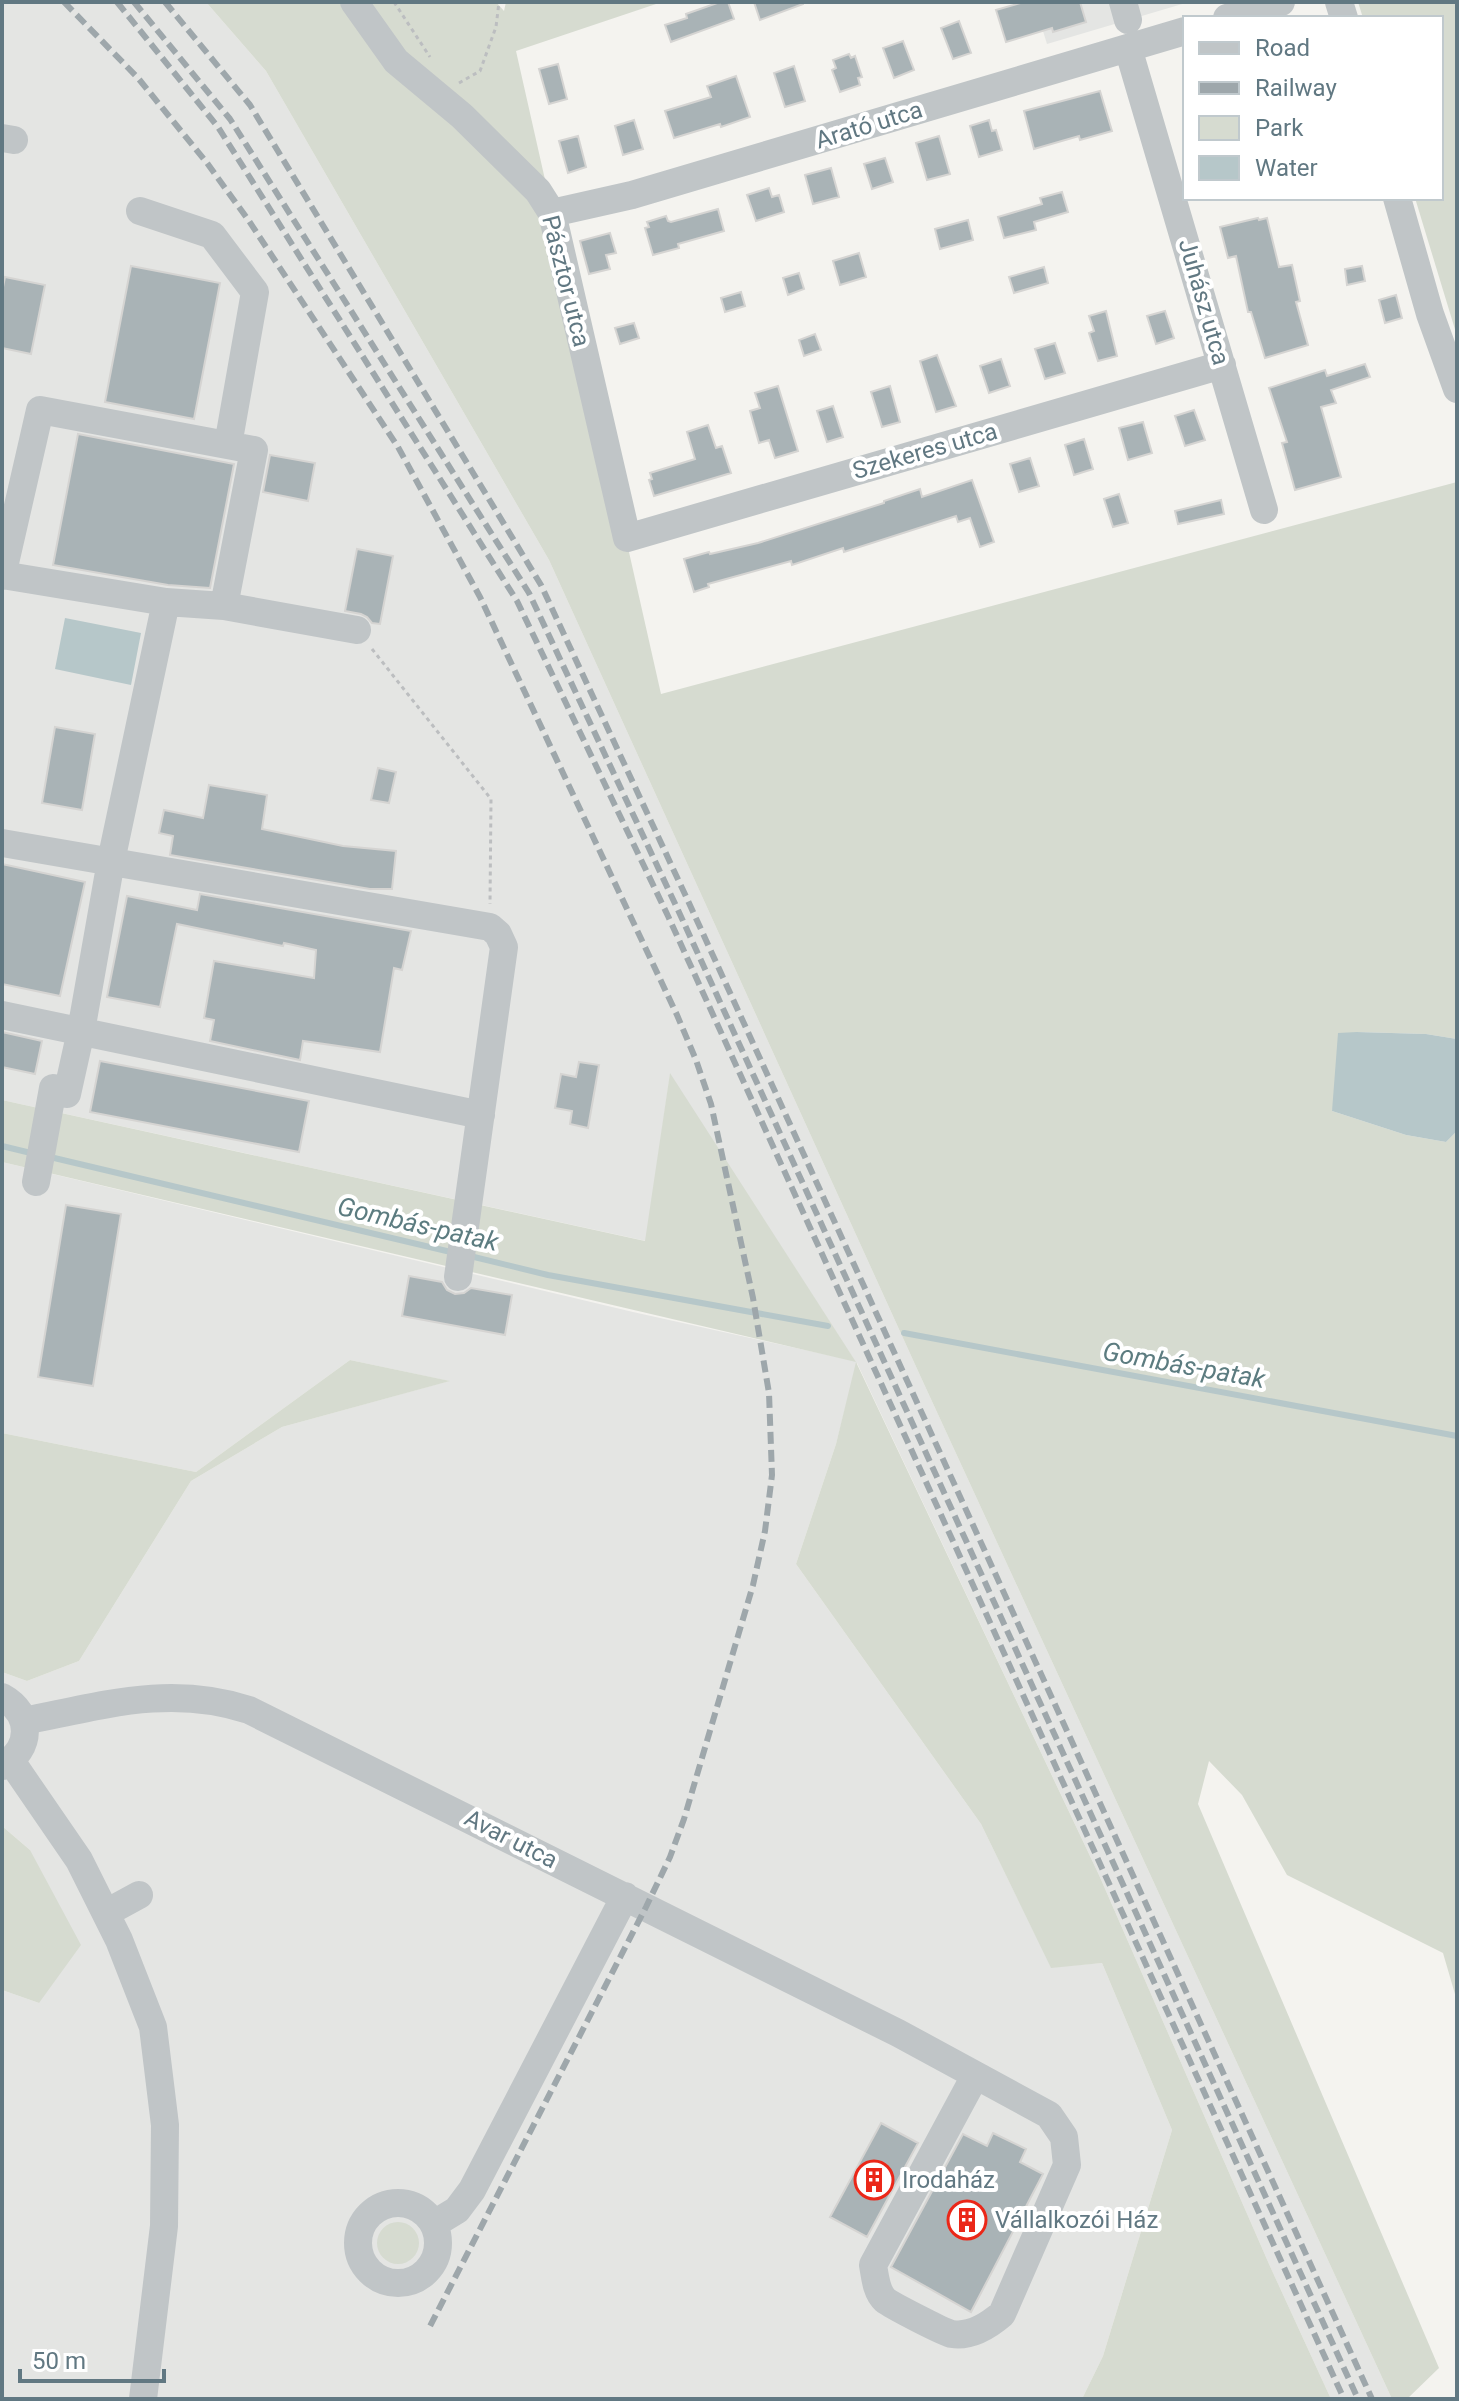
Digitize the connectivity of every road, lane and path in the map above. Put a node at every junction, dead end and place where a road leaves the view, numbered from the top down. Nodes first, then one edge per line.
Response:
1 (354, 2) edge
2 (499, 2) edge
3 (1281, 2) edge
4 (1234, 16) edge
5 (1126, 23) edge
6 (1183, 31) edge
7 (458, 84) dead end
8 (1398, 200) edge
9 (140, 211) dead end
10 (552, 213) junction
11 (1222, 365) junction
12 (1457, 389) edge
13 (228, 445) junction
14 (1264, 510) dead end
15 (627, 538) joint
16 (2, 575) edge
17 (166, 602) junction
18 (224, 606) junction
19 (357, 630) joint
20 (2, 843) edge
21 (111, 861) junction
22 (490, 927) junction
23 (2, 1015) edge
24 (81, 1031) junction
25 (481, 1115) junction
26 (36, 1182) dead end
27 (458, 1277) dead end
28 (2, 1697) edge
29 (24, 1721) junction
30 (6, 1764) edge
31 (139, 1895) dead end
32 (625, 1896) junction
33 (106, 1913) junction
34 (975, 2076) junction
35 (434, 2224) dead end
36 (143, 2399) edge

1 - 10 street, Pásztor utca
2 - 7 path
3 - 4 street
5 - 6 street, Arató utca
5 - 10 street, Arató utca
5 - 11 street, Juhász utca
8 - 12 street
9 - 13 street
10 - 15 street, Pásztor utca
11 - 14 street, Juhász utca
11 - 15 street, Szekeres utca
13 - 16 street
13 - 18 street
16 - 17 street
17 - 18 street
17 - 21 street
18 - 19 street
19 - 22 path
20 - 21 street
21 - 22 street
21 - 24 street
22 - 25 street
23 - 24 street
24 - 25 street
24 - 26 street
25 - 27 street
28 - 29 street
29 - 30 street
29 - 32 street, Avar utca
30 - 33 street
31 - 33 street
32 - 34 street, Avar utca
32 - 35 street
33 - 36 street
34 - 34 street, Avar utca

